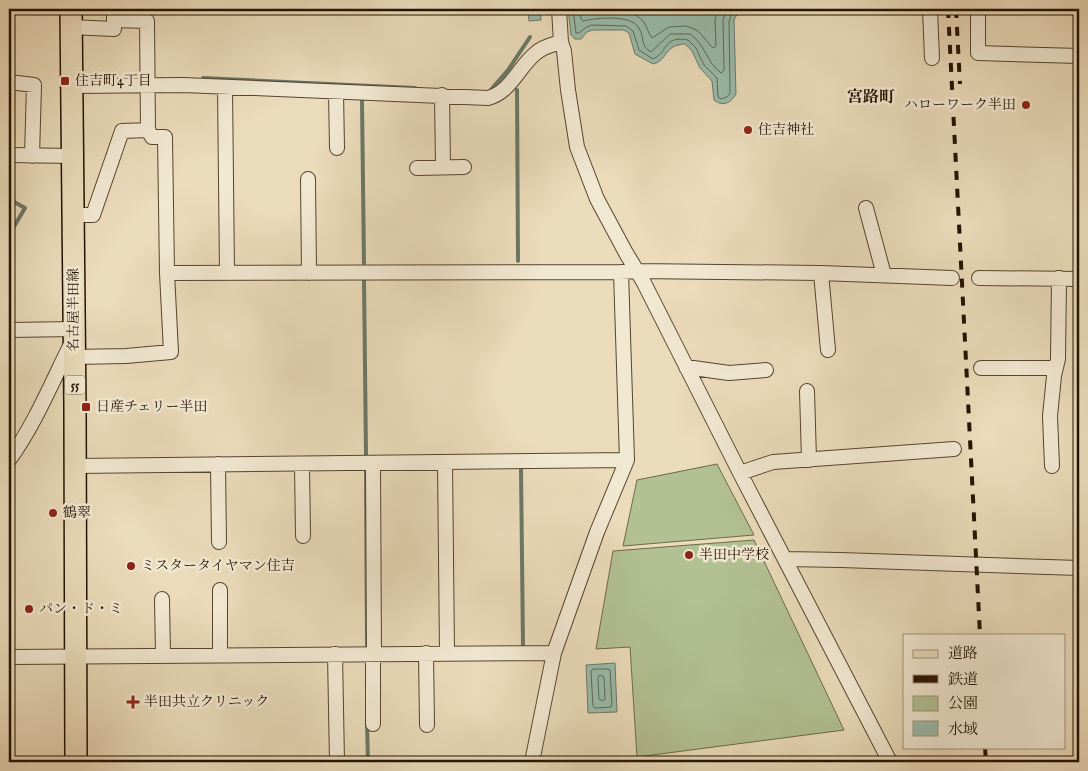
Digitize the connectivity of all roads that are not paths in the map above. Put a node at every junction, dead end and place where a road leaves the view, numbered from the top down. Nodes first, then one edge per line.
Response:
1 (559, 9) edge
2 (930, 9) edge
3 (978, 9) edge
4 (114, 14) edge
5 (71, 18) edge
6 (561, 42) junction
7 (1079, 56) edge
8 (932, 58) dead end
9 (9, 82) edge
10 (72, 86) junction
11 (148, 86) junction
12 (225, 87) junction
13 (336, 92) junction
14 (442, 95) junction
15 (148, 130) junction
16 (337, 148) dead end
17 (9, 155) edge
18 (32, 156) junction
19 (73, 156) junction
20 (443, 167) junction
21 (464, 167) dead end
22 (417, 168) dead end
23 (308, 180) dead end
24 (866, 208) dead end
25 (74, 215) junction
26 (637, 271) junction
27 (621, 272) junction
28 (167, 273) junction
29 (226, 273) junction
30 (308, 273) junction
31 (821, 273) junction
32 (884, 275) junction
33 (952, 278) dead end
34 (979, 278) dead end
35 (1059, 278) junction
36 (1079, 279) edge
37 (9, 330) edge
38 (74, 341) junction
39 (828, 350) dead end
40 (686, 367) junction
41 (981, 368) dead end
42 (1056, 368) junction
43 (766, 370) dead end
44 (806, 391) dead end
45 (954, 449) dead end
46 (9, 460) edge
47 (627, 460) junction
48 (810, 460) junction
49 (373, 462) junction
50 (445, 462) junction
51 (218, 464) junction
52 (302, 464) junction
53 (74, 466) junction
54 (1052, 466) dead end
55 (740, 473) junction
56 (303, 536) dead end
57 (219, 542) dead end
58 (786, 560) junction
59 (1079, 568) edge
60 (220, 590) dead end
61 (162, 599) dead end
62 (426, 653) junction
63 (447, 653) junction
64 (554, 653) junction
65 (335, 654) junction
66 (374, 654) junction
67 (162, 655) junction
68 (220, 655) junction
69 (75, 656) junction
70 (9, 657) edge
71 (373, 724) dead end
72 (427, 725) dead end
73 (76, 762) edge
74 (337, 762) edge
75 (532, 762) edge
76 (890, 762) edge

1 - 6 street
2 - 8 street
3 - 7 street
4 - 5 street
4 - 11 street
5 - 10 main road, 名古屋半田線 / 55
6 - 14 street
6 - 26 street
9 - 18 street
10 - 11 street
10 - 19 main road, 名古屋半田線 / 55
11 - 12 street
11 - 15 street
12 - 13 street
12 - 29 street
13 - 14 street
13 - 16 street
14 - 20 street
15 - 25 street
15 - 28 street
17 - 18 street
18 - 19 street
19 - 25 main road, 名古屋半田線 / 55
20 - 21 street
20 - 22 street
23 - 30 street
24 - 32 street
25 - 38 main road, 名古屋半田線 / 55
26 - 27 street
26 - 31 street
26 - 40 street
27 - 30 street
27 - 47 street
28 - 29 street
28 - 38 street
29 - 30 street
31 - 32 street
31 - 39 street
32 - 33 street
34 - 35 street
35 - 36 street
35 - 42 street
37 - 38 street
38 - 46 street
38 - 53 main road, 名古屋半田線 / 55
40 - 43 street
40 - 55 street
41 - 42 street
42 - 54 street
44 - 48 street
45 - 48 street
47 - 50 street
47 - 64 street
48 - 55 street
49 - 50 street
49 - 52 street
49 - 66 street
50 - 63 street
51 - 52 street
51 - 53 street
51 - 57 street
52 - 56 street
53 - 69 main road, 名古屋半田線 / 55
55 - 58 street
58 - 59 street
58 - 76 street
60 - 68 street
61 - 67 street
62 - 63 street
62 - 66 street
62 - 72 street
63 - 64 street
64 - 75 street
65 - 66 street
65 - 68 street
65 - 74 street
66 - 71 street
67 - 68 street
67 - 69 street
69 - 70 street
69 - 73 main road, 名古屋半田線 / 55

